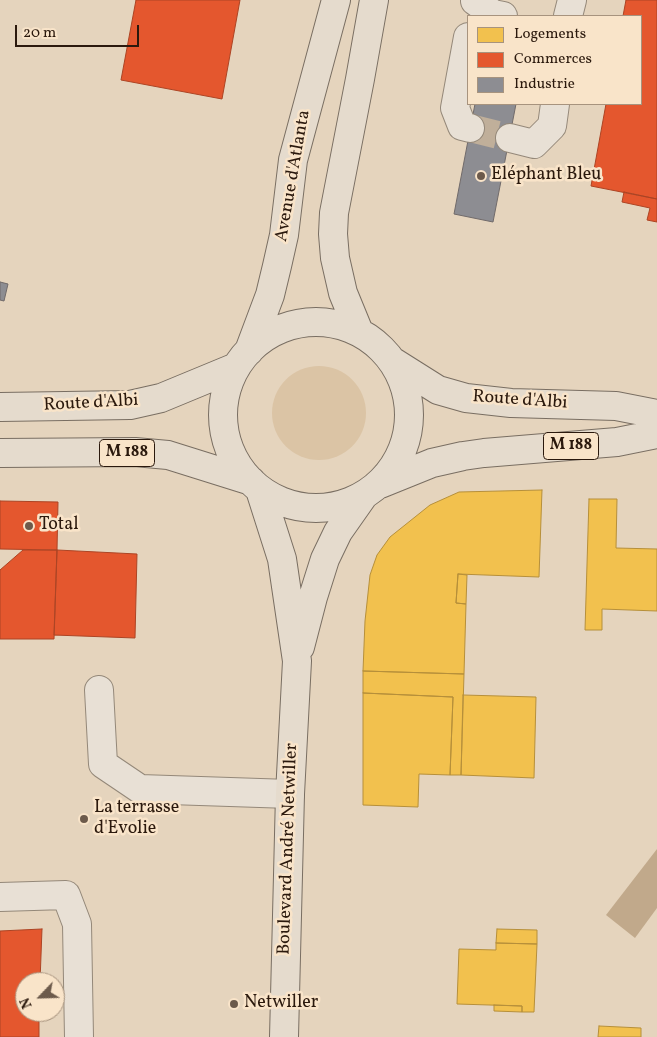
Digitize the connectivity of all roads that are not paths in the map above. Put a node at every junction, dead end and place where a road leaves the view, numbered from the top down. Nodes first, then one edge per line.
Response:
1 (336, 0) edge
2 (374, 0) edge
3 (572, 0) edge
4 (474, 6) edge
5 (498, 15) edge
6 (568, 15) edge
7 (467, 42) edge
8 (555, 105) edge
9 (470, 128) tunnel mouth
10 (510, 138) tunnel mouth
11 (359, 332) junction
12 (242, 359) junction
13 (392, 361) junction
14 (0, 407) edge
15 (657, 414) edge
16 (657, 434) edge
17 (0, 454) edge
18 (255, 486) junction
19 (371, 490) junction
20 (297, 660) junction
21 (99, 690) dead end
22 (290, 794) junction
23 (0, 897) edge
24 (79, 1037) edge
25 (284, 1037) edge

1 - 12 main road, Avenue d'Atlanta
2 - 11 main road
3 - 6 lane
4 - 5 lane
7 - 9 lane
8 - 10 lane
11 - 12 main road
11 - 13 main road
12 - 14 main road, Route d'Albi
12 - 18 main road, Avenue d'Atlanta
13 - 15 main road, Route d'Albi
13 - 19 main road, Boulevard André Netwiller
16 - 19 main road, M 188
17 - 18 main road, M 188
18 - 19 main road
18 - 20 main road, Boulevard André Netwiller
19 - 20 main road, Boulevard André Netwiller
20 - 22 main road, Boulevard André Netwiller
21 - 22 lane
22 - 25 main road, Boulevard André Netwiller
23 - 24 lane

